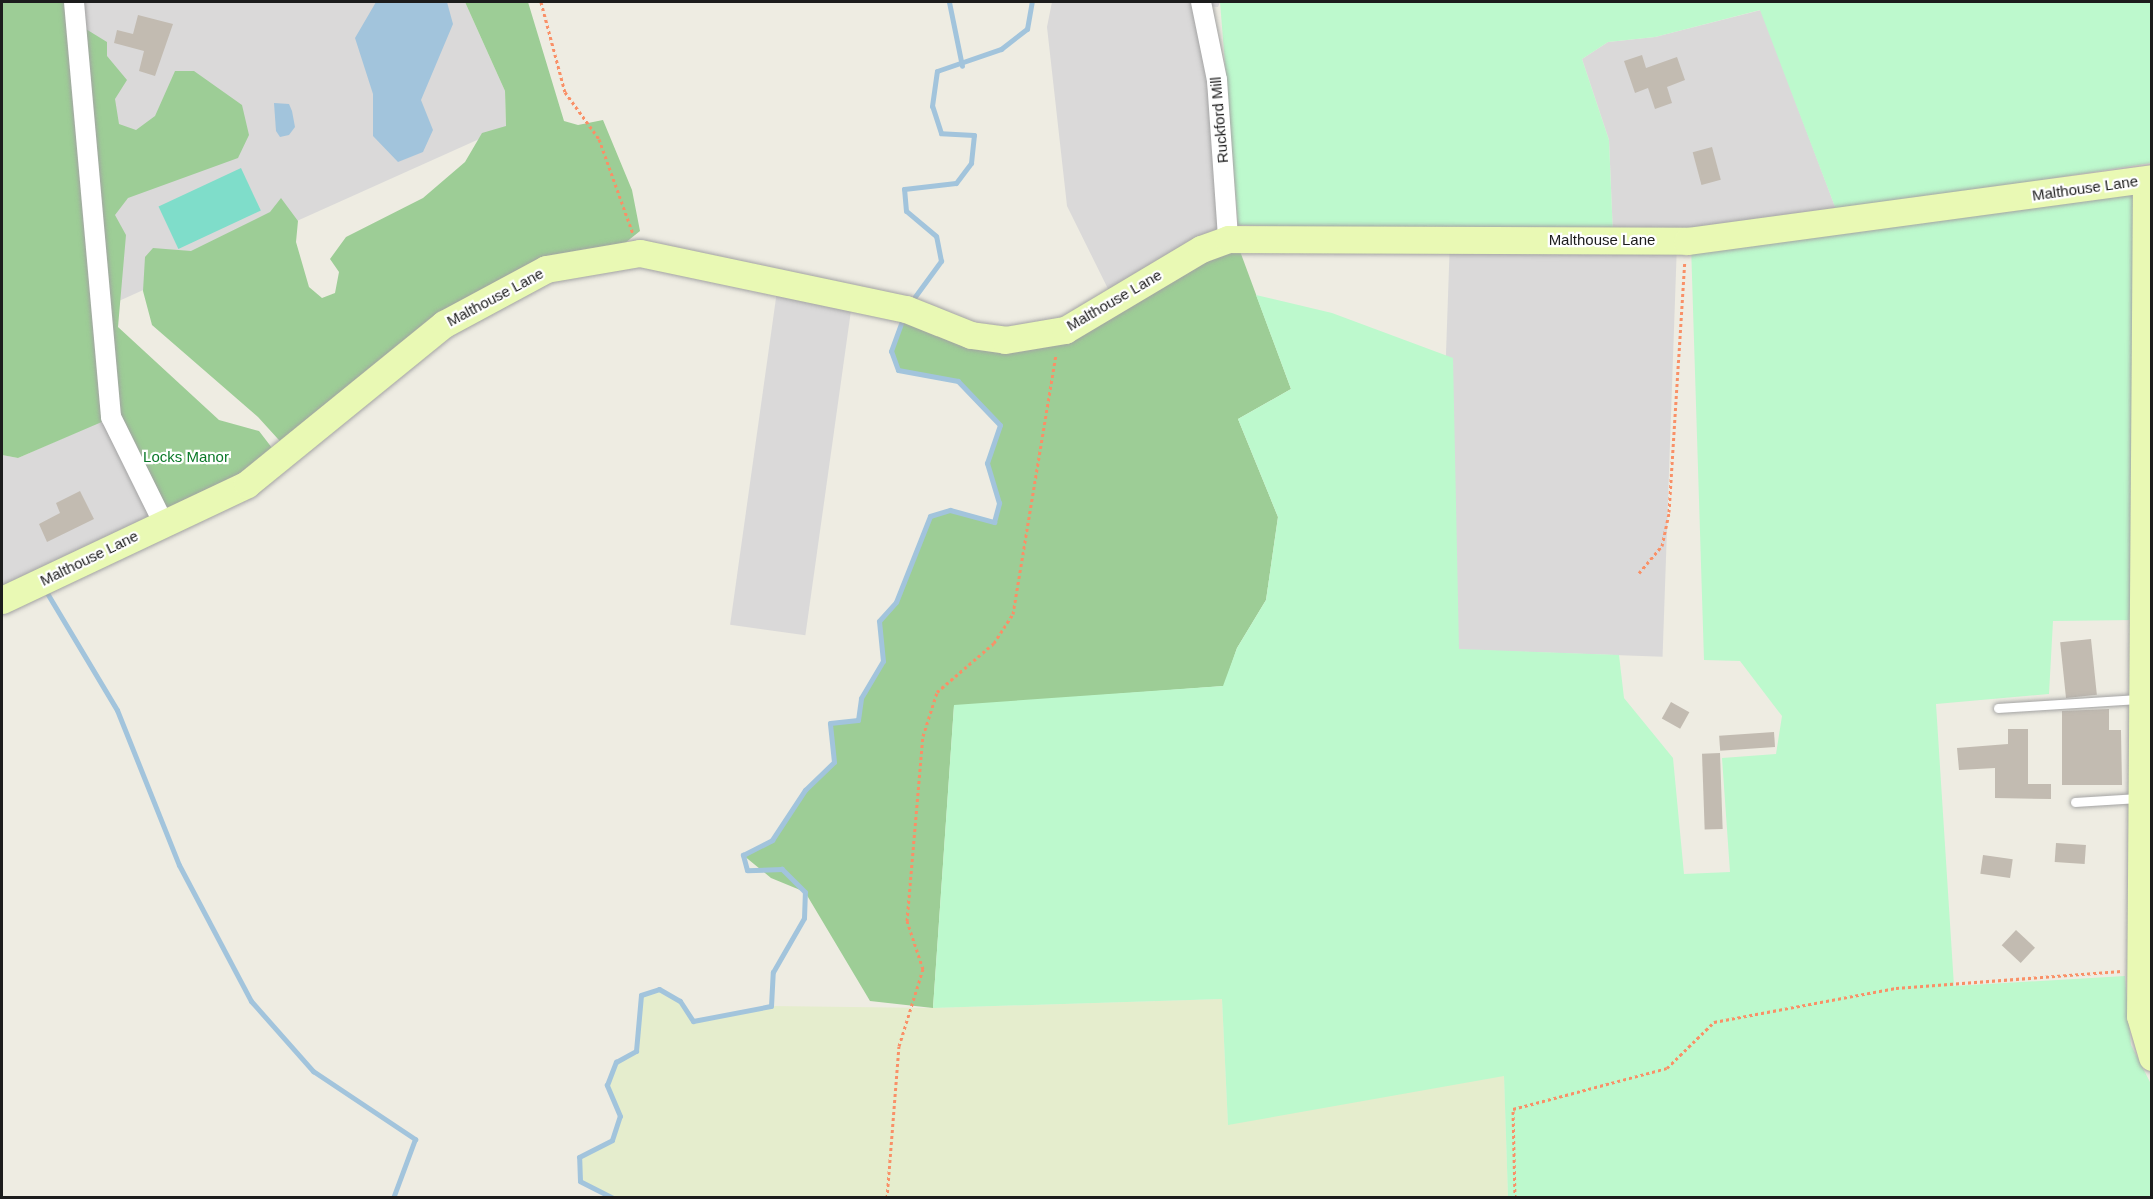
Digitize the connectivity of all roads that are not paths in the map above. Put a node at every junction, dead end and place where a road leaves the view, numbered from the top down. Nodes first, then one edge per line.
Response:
1 (74, 2) edge
2 (1201, 2) edge
3 (2149, 179) edge
4 (1228, 239) junction
5 (163, 522) junction
6 (2, 600) edge
7 (2144, 699) junction
8 (1998, 708) dead end
9 (2143, 797) junction
10 (2075, 802) dead end
11 (2151, 1057) edge

1 - 5 street
2 - 4 street, Ruckford Mill
3 - 4 street, Malthouse Lane
3 - 7 street
4 - 5 street, Malthouse Lane
5 - 6 street, Malthouse Lane
7 - 8 lane
7 - 9 street
9 - 10 lane
9 - 11 street

